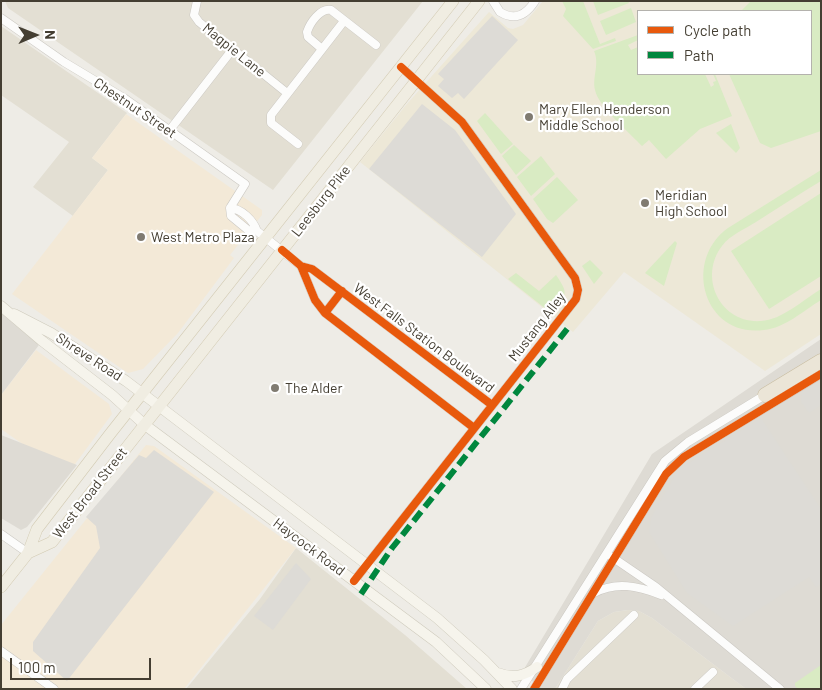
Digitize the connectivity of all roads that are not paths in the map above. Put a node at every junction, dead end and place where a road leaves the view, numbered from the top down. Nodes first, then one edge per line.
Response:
1 (197, 1) edge
2 (452, 1) edge
3 (479, 1) edge
4 (493, 1) edge
5 (535, 1) edge
6 (1, 18) edge
7 (344, 21) junction
8 (376, 45) dead end
9 (322, 48) junction
10 (232, 50) junction
11 (401, 67) junction
12 (417, 81) junction
13 (287, 93) junction
14 (169, 131) junction
15 (298, 144) dead end
16 (266, 238) junction
17 (282, 250) junction
18 (301, 266) junction
19 (342, 291) junction
20 (1, 306) edge
21 (325, 313) junction
22 (14, 314) junction
23 (821, 360) edge
24 (821, 374) edge
25 (141, 393) junction
26 (765, 396) joint
27 (492, 405) junction
28 (159, 408) junction
29 (128, 410) junction
30 (145, 424) junction
31 (474, 428) junction
32 (1, 534) edge
33 (606, 552) junction
34 (28, 553) junction
35 (614, 558) junction
36 (367, 564) junction
37 (354, 581) junction
38 (1, 587) edge
39 (594, 593) junction
40 (670, 598) junction
41 (634, 614) dead end
42 (1, 651) edge
43 (536, 667) junction
44 (713, 672) dead end
45 (497, 673) junction
46 (54, 689) edge
47 (486, 689) edge
48 (512, 689) edge
49 (520, 689) edge
50 (534, 689) edge
51 (562, 689) edge
52 (695, 689) edge
53 (780, 689) edge

1 - 10 street, Magpie Lane
2 - 11 main road, Leesburg Pike
3 - 12 main road, Leesburg Pike
4 - 5 street
6 - 14 street, Chestnut Street
7 - 8 street
7 - 9 street
7 - 9 street
9 - 13 street
10 - 13 street, Magpie Lane
10 - 14 street
11 - 12 street, Mustang Alley
11 - 16 main road, Leesburg Pike
12 - 17 main road, Leesburg Pike
12 - 27 street, Mustang Alley
13 - 15 street
14 - 16 street, Chestnut Street
16 - 17 street, Chestnut Street
16 - 25 main road, Leesburg Pike
17 - 18 street, West Falls Station Boulevard
17 - 28 main road, Leesburg Pike
18 - 19 street, West Falls Station Boulevard
18 - 21 street, West Falls Station Boulevard
19 - 21 street, West Falls Station Boulevard
19 - 27 street, West Falls Station Boulevard
20 - 22 main road, Shreve Road
21 - 31 street, West Falls Station Boulevard
22 - 25 main road, Shreve Road
22 - 29 main road, Shreve Road
23 - 26 highway
24 - 35 street
25 - 28 main road, Shreve Road
25 - 29 main road, Leesburg Pike
26 - 33 street
27 - 31 street, Mustang Alley
28 - 30 main road, Leesburg Pike
28 - 36 main road, Haycock Road
29 - 30 main road, Haycock Road
29 - 34 main road, West Broad Street
30 - 34 main road, West Broad Street
30 - 37 main road, Haycock Road
31 - 36 street, Mustang Alley
32 - 34 street
33 - 35 street
33 - 43 street
34 - 38 main road, West Broad Street
35 - 39 street
35 - 40 street
36 - 37 street, Mustang Alley
36 - 45 main road, Haycock Road
37 - 47 main road, Haycock Road
39 - 40 street
39 - 50 street
40 - 53 street
41 - 51 street
42 - 46 street
43 - 45 main road
43 - 49 street
44 - 52 street
45 - 48 main road, Haycock Road

